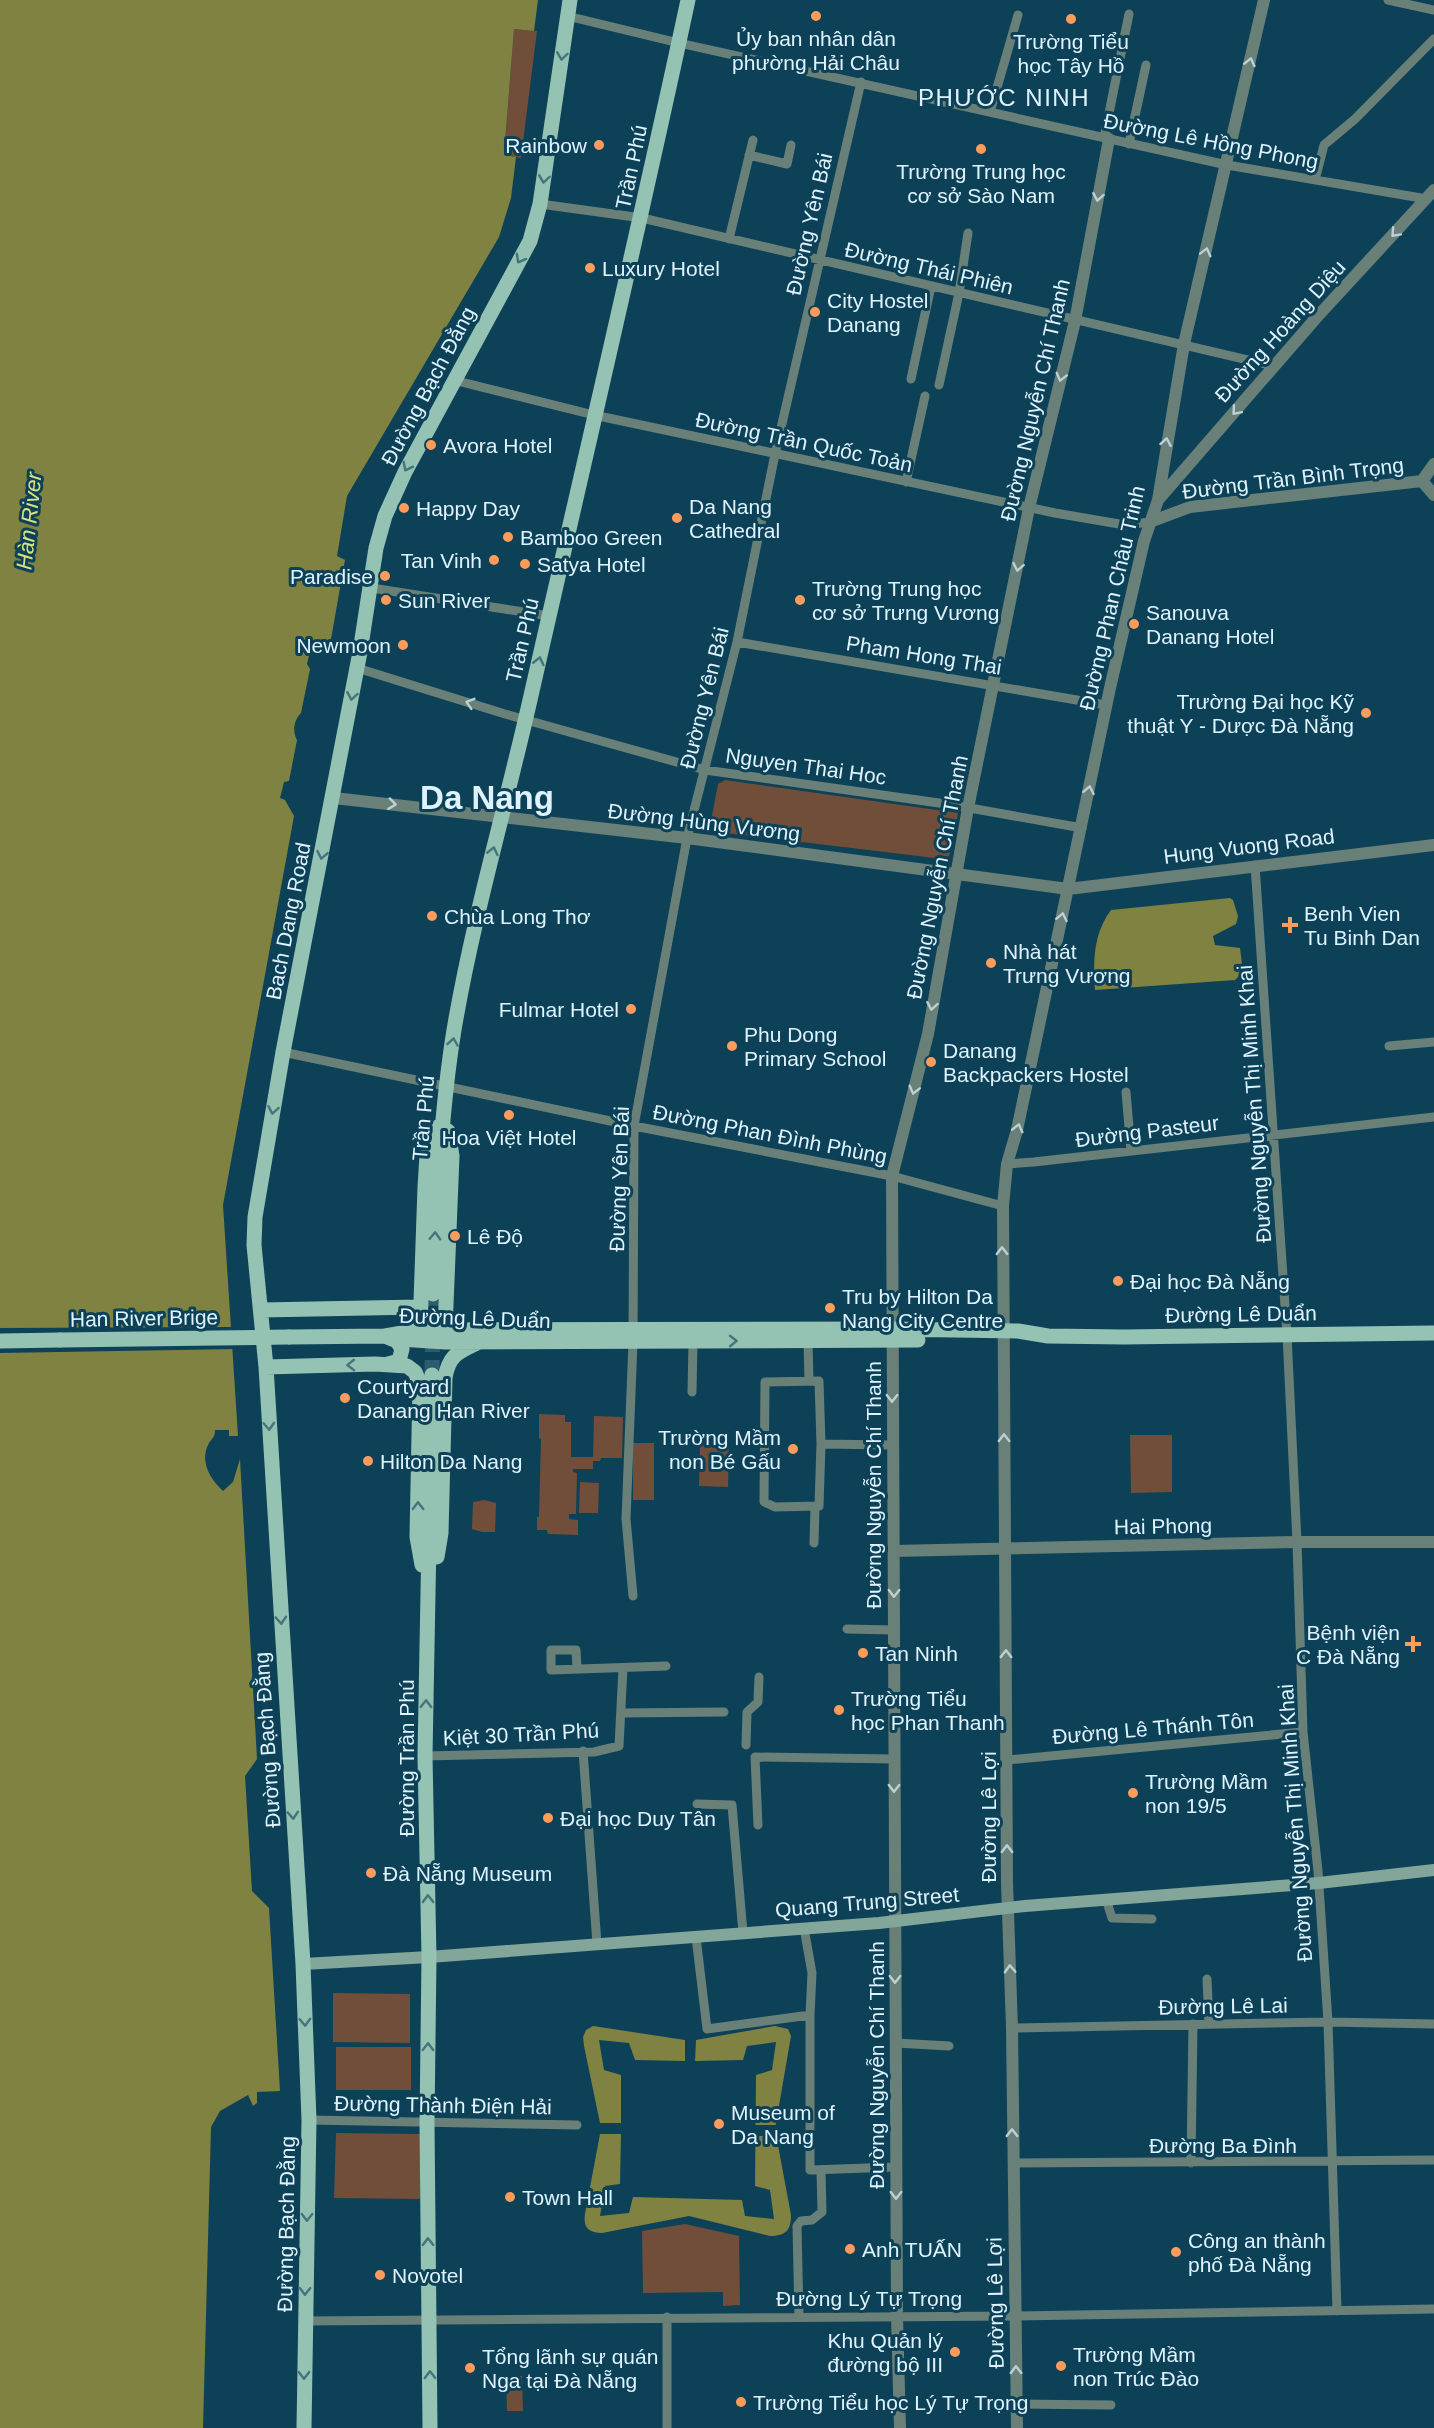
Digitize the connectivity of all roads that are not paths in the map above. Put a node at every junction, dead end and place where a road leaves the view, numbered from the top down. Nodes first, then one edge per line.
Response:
1 (570, 0) edge
2 (688, 0) edge
3 (1264, 0) edge
4 (1388, 0) edge
5 (1434, 10) edge
6 (1129, 14) dead end
7 (1018, 15) dead end
8 (567, 16) junction
9 (1434, 39) edge
10 (679, 44) junction
11 (1146, 65) dead end
12 (861, 82) junction
13 (990, 112) junction
14 (1106, 139) junction
15 (753, 140) dead end
16 (1129, 144) junction
17 (791, 145) dead end
18 (749, 155) junction
19 (1227, 165) junction
20 (1315, 180) junction
21 (1430, 195) edge
22 (540, 204) junction
23 (642, 218) junction
24 (968, 232) dead end
25 (729, 239) junction
26 (819, 261) junction
27 (931, 286) junction
28 (959, 293) junction
29 (1075, 321) junction
30 (1184, 344) junction
31 (1274, 366) junction
32 (911, 379) dead end
33 (453, 380) junction
34 (939, 385) dead end
35 (925, 396) dead end
36 (594, 415) junction
37 (775, 454) junction
38 (1162, 463) junction
39 (1434, 464) edge
40 (1182, 473) junction
41 (1422, 481) junction
42 (906, 482) junction
43 (1434, 495) edge
44 (1158, 500) junction
45 (1029, 508) junction
46 (1150, 522) junction
47 (372, 588) junction
48 (549, 616) junction
49 (737, 642) junction
50 (357, 668) junction
51 (994, 685) junction
52 (1106, 705) junction
53 (526, 720) junction
54 (705, 770) junction
55 (334, 798) junction
56 (968, 808) junction
57 (501, 818) junction
58 (1082, 828) junction
59 (687, 838) junction
60 (1434, 845) edge
61 (1254, 865) junction
62 (955, 873) junction
63 (1068, 889) junction
64 (1434, 1042) edge
65 (1389, 1046) dead end
66 (283, 1052) junction
67 (447, 1085) junction
68 (1126, 1092) dead end
69 (445, 1107) junction
70 (1434, 1117) edge
71 (634, 1126) junction
72 (1275, 1135) junction
73 (1131, 1151) junction
74 (1007, 1164) junction
75 (892, 1176) junction
76 (1003, 1206) junction
77 (440, 1298) junction
78 (420, 1307) junction
79 (261, 1310) junction
80 (420, 1330) junction
81 (446, 1330) junction
82 (1434, 1333) edge
83 (891, 1334) junction
84 (1287, 1335) junction
85 (385, 1336) junction
86 (480, 1336) junction
87 (633, 1336) junction
88 (1003, 1336) junction
89 (0, 1341) edge
90 (808, 1341) junction
91 (693, 1342) junction
92 (375, 1364) junction
93 (266, 1367) junction
94 (432, 1375) tunnel mouth
95 (809, 1382) junction
96 (692, 1392) dead end
97 (821, 1444) junction
98 (892, 1445) junction
99 (817, 1507) junction
100 (1297, 1542) junction
101 (1434, 1542) edge
102 (814, 1543) dead end
103 (1005, 1549) junction
104 (894, 1551) junction
105 (633, 1596) dead end
106 (428, 1606) junction
107 (847, 1629) dead end
108 (893, 1630) junction
109 (666, 1666) dead end
110 (623, 1668) junction
111 (578, 1669) dead end
112 (759, 1677) dead end
113 (724, 1712) dead end
114 (621, 1713) junction
115 (1303, 1732) junction
116 (746, 1745) dead end
117 (583, 1751) junction
118 (425, 1756) junction
119 (894, 1759) junction
120 (1007, 1760) junction
121 (697, 1804) dead end
122 (758, 1825) dead end
123 (1434, 1870) edge
124 (1319, 1883) junction
125 (1106, 1899) junction
126 (1008, 1907) junction
127 (1152, 1919) dead end
128 (895, 1921) junction
129 (804, 1928) junction
130 (743, 1933) junction
131 (696, 1937) junction
132 (597, 1944) junction
133 (429, 1957) junction
134 (303, 1964) junction
135 (1207, 1979) dead end
136 (810, 2015) junction
137 (1328, 2022) junction
138 (1193, 2024) junction
139 (1209, 2024) junction
140 (1434, 2024) edge
141 (1012, 2028) junction
142 (896, 2043) junction
143 (949, 2046) dead end
144 (309, 2120) junction
145 (427, 2123) junction
146 (577, 2125) dead end
147 (1434, 2160) edge
148 (1333, 2162) junction
149 (1013, 2163) junction
150 (1191, 2163) junction
151 (896, 2168) junction
152 (821, 2171) junction
153 (1434, 2309) edge
154 (1337, 2311) junction
155 (897, 2316) junction
156 (1015, 2316) junction
157 (667, 2317) junction
158 (799, 2317) junction
159 (429, 2321) junction
160 (305, 2322) junction
161 (1016, 2404) junction
162 (1111, 2405) dead end
163 (304, 2428) edge
164 (430, 2428) edge
165 (667, 2428) edge
166 (900, 2428) edge
167 (1017, 2428) edge

1 - 8 main road, Đường Bạch Đằng
2 - 10 main road, Trần Phú
19 -> 3 street, Đường Phan Châu Trinh
4 - 5 street
6 - 14 street
7 - 13 street
8 - 10 street, Đường Lê Hồng Phong
8 -> 22 main road, Đường Bạch Đằng
9 - 20 street
10 - 12 street, Đường Lê Hồng Phong
10 - 23 main road, Trần Phú
11 - 16 street
12 - 13 street, Đường Lê Hồng Phong
12 - 26 street, Đường Yên Bái
13 - 14 street, Đường Lê Hồng Phong
14 - 16 street, Đường Lê Hồng Phong
14 -> 29 street, Đường Nguyễn Chí Thanh
15 - 18 street
16 - 19 street, Đường Lê Hồng Phong
17 - 18 street
18 - 25 street
19 - 20 street, Đường Lê Hồng Phong
30 -> 19 street, Đường Phan Châu Trinh
20 - 21 street, Đường Lê Hồng Phong
21 -> 31 street, Đường Hoàng Diệu
22 - 23 street, Đường Thái Phiên
22 -> 33 main road, Đường Bạch Đằng
23 - 25 street, Đường Thái Phiên
23 - 36 main road, Trần Phú
24 - 28 street
25 - 26 street, Đường Thái Phiên
26 - 27 street, Đường Thái Phiên
26 - 37 street, Đường Yên Bái
27 - 28 street, Đường Thái Phiên
27 - 32 street
28 - 29 street, Đường Thái Phiên
28 - 34 street
29 - 30 street, Đường Thái Phiên
29 -> 45 street, Đường Nguyễn Chí Thanh
30 - 31 street, Đường Thái Phiên
38 -> 30 street, Đường Phan Châu Trinh
31 -> 40 street, Đường Hoàng Diệu
33 - 36 street, Đường Trần Quốc Toản
33 -> 47 main road, Đường Bạch Đằng
35 - 42 street
36 - 37 street, Đường Trần Quốc Toản
36 - 48 main road, Trần Phú
37 - 42 street, Đường Trần Quốc Toản
37 - 49 street, Đường Yên Bái
38 - 40 street
38 - 44 street, Đường Phan Châu Trinh
39 - 41 street, Đường Trần Bình Trọng
40 - 44 street, Đường Hoàng Diệu
41 - 43 street
41 - 46 street, Đường Trần Bình Trọng
42 - 45 street, Đường Trần Quốc Toản
44 - 46 street, Đường Phan Châu Trinh
45 - 46 street, Đường Trần Quốc Toản
45 -> 51 street, Đường Nguyễn Chí Thanh
46 - 52 street, Đường Phan Châu Trinh
47 - 48 street
47 - 50 main road, Đường Bạch Đằng
53 -> 48 main road, Trần Phú
49 - 51 street, Pham Hong Thai
49 - 54 street, Đường Yên Bái
53 -> 50 street, Nguyen Thai Hoc
50 -> 55 main road, Đường Bạch Đằng
51 - 52 street, Pham Hong Thai
51 - 56 street, Đường Nguyễn Chí Thanh
58 -> 52 street, Đường Phan Châu Trinh
53 - 54 street, Nguyen Thai Hoc
53 - 57 main road, Trần Phú
54 - 56 street, Nguyen Thai Hoc
54 - 59 street, Đường Yên Bái
55 -> 57 street, Đường Hùng Vương
55 -> 66 main road, Bach Dang Road
56 - 58 street, Nguyen Thai Hoc
56 - 62 street, Đường Nguyễn Chí Thanh
57 - 59 street, Đường Hùng Vương
67 -> 57 main road, Trần Phú
58 - 63 street, Đường Phan Châu Trinh
59 - 62 street, Đường Hùng Vương
59 - 71 street, Đường Yên Bái
60 - 61 street, Hung Vuong Road
61 - 63 street, Hung Vuong Road
61 - 72 street, Đường Nguyễn Thị Minh Khai
62 - 63 street, Đường Hùng Vương
62 -> 75 street, Đường Nguyễn Chí Thanh
74 -> 63 street, Đường Phan Châu Trinh
64 - 65 street
66 - 67 street, Đường Phan Đình Phùng
66 -> 79 main road, Đường Bạch Đằng
67 - 69 main road, Trần Phú
67 - 71 street, Đường Phan Đình Phùng
68 - 73 street
77 -> 69 main road, Trần Phú
69 - 78 main road
70 - 72 street, Đường Pasteur
71 - 75 street, Đường Phan Đình Phùng
71 - 87 street, Đường Yên Bái
72 - 73 street, Đường Pasteur
72 - 84 street, Đường Nguyễn Thị Minh Khai
73 - 74 street, Đường Pasteur
74 - 76 street, Đường Phan Châu Trinh
75 - 76 street, Đường Phan Đình Phùng
75 - 83 street, Đường Nguyễn Chí Thanh
88 -> 76 street, Đường Lê Lợi
77 - 81 main road, Trần Phú
77 - 86 main road
78 - 79 main road
78 - 80 main road
79 - 93 main road, Đường Bạch Đằng
80 - 81 main road, Đường Lê Duẩn
80 - 85 main road, Đường Lê Duẩn
81 - 86 main road, Đường Lê Duẩn
82 - 84 main road, Đường Lê Duẩn
83 - 87 main road, Đường Lê Duẩn
83 - 88 main road, Đường Lê Duẩn
83 - 90 main road, Đường Lê Duẩn
83 -> 98 street, Đường Nguyễn Chí Thanh
84 - 88 main road, Đường Lê Duẩn
84 - 100 street, Đường Nguyễn Thị Minh Khai
85 - 86 main road, Đường Lê Duẩn
85 - 89 main road, Han River Brige, bridge
85 - 92 main road
86 - 87 main road, Đường Lê Duẩn
86 - 106 main road
87 - 91 main road, Đường Lê Duẩn
87 - 105 street, Đường Yên Bái
103 -> 88 street, Đường Lê Lợi
91 -> 90 main road, Đường Lê Duẩn
90 - 95 street
91 - 96 street
92 -> 93 main road
106 -> 92 main road
93 -> 134 main road, Đường Bạch Đằng
94 - 106 main road, Đường Trần Phú
95 - 97 street
95 - 99 street
97 - 98 street
97 - 99 street
98 - 104 street, Đường Nguyễn Chí Thanh
99 - 102 street
100 - 101 street, Hai Phong
100 - 103 street, Hai Phong
100 - 115 street, Đường Nguyễn Thị Minh Khai
103 - 104 street, Hai Phong
120 -> 103 street, Đường Lê Lợi
104 -> 108 street, Đường Nguyễn Chí Thanh
118 -> 106 main road, Đường Trần Phú
107 - 108 street, Đường Nguyễn Chí Thanh
108 - 119 street, Đường Nguyễn Chí Thanh
109 - 110 street
110 - 111 street
110 - 114 street
112 - 116 street
113 - 114 street
114 - 117 street, Kiệt 30 Trần Phú
115 - 120 street, Đường Lê Thánh Tôn
115 - 124 street, Đường Nguyễn Thị Minh Khai
117 - 118 street, Kiệt 30 Trần Phú
117 - 132 street
133 -> 118 main road, Đường Trần Phú
119 - 122 street
119 -> 128 street, Đường Nguyễn Chí Thanh
126 -> 120 street, Đường Lê Lợi
121 - 130 street
123 - 124 main road, Quang Trung Street
124 - 125 main road, Quang Trung Street
124 - 137 street, Đường Nguyễn Thị Minh Khai
125 - 126 main road, Quang Trung Street
125 - 127 street
126 - 128 main road, Quang Trung Street
141 -> 126 street, Đường Lê Lợi
128 - 129 main road, Quang Trung Street
128 -> 142 street, Đường Nguyễn Chí Thanh
129 - 130 main road, Quang Trung Street
129 - 136 street
130 - 131 main road, Quang Trung Street
131 - 132 main road, Quang Trung Street
131 - 136 street
132 - 133 main road, Quang Trung Street
133 - 134 main road, Quang Trung Street
145 -> 133 main road, Đường Trần Phú
134 -> 144 main road, Đường Bạch Đằng
135 - 139 street
136 - 152 street
137 - 139 street, Đường Lê Lai
137 - 140 street, Đường Lê Lai
137 - 148 street, Đường Nguyễn Thị Minh Khai
138 - 139 street, Đường Lê Lai
138 - 141 street, Đường Lê Lai
138 - 150 street
149 -> 141 street, Đường Lê Lợi
142 - 143 street
142 - 151 street, Đường Nguyễn Chí Thanh
144 - 145 street, Đường Thành Điện Hải
144 -> 160 main road, Đường Bạch Đằng
145 - 146 street, Đường Thành Điện Hải
159 -> 145 main road, Đường Trần Phú
147 - 148 street, Đường Ba Đình
148 - 150 street, Đường Ba Đình
148 - 154 street, Đường Nguyễn Thị Minh Khai
149 - 150 street, Đường Ba Đình
149 - 156 street, Đường Lê Lợi
151 - 152 street
151 -> 155 street, Đường Nguyễn Chí Thanh
152 - 158 street
153 - 154 street, Đường Lý Tự Trọng
154 - 156 street, Đường Lý Tự Trọng
155 - 156 street, Đường Lý Tự Trọng
155 - 158 street, Đường Lý Tự Trọng
155 - 166 street, Đường Nguyễn Chí Thanh
161 -> 156 street, Đường Lê Lợi
157 - 158 street, Đường Lý Tự Trọng
157 - 159 street, Đường Lý Tự Trọng
157 - 165 street
159 - 160 street, Đường Lý Tự Trọng
164 -> 159 main road, Đường Trần Phú
160 -> 163 main road, Đường Bạch Đằng
161 - 162 street
161 - 167 street, Đường Lê Lợi

